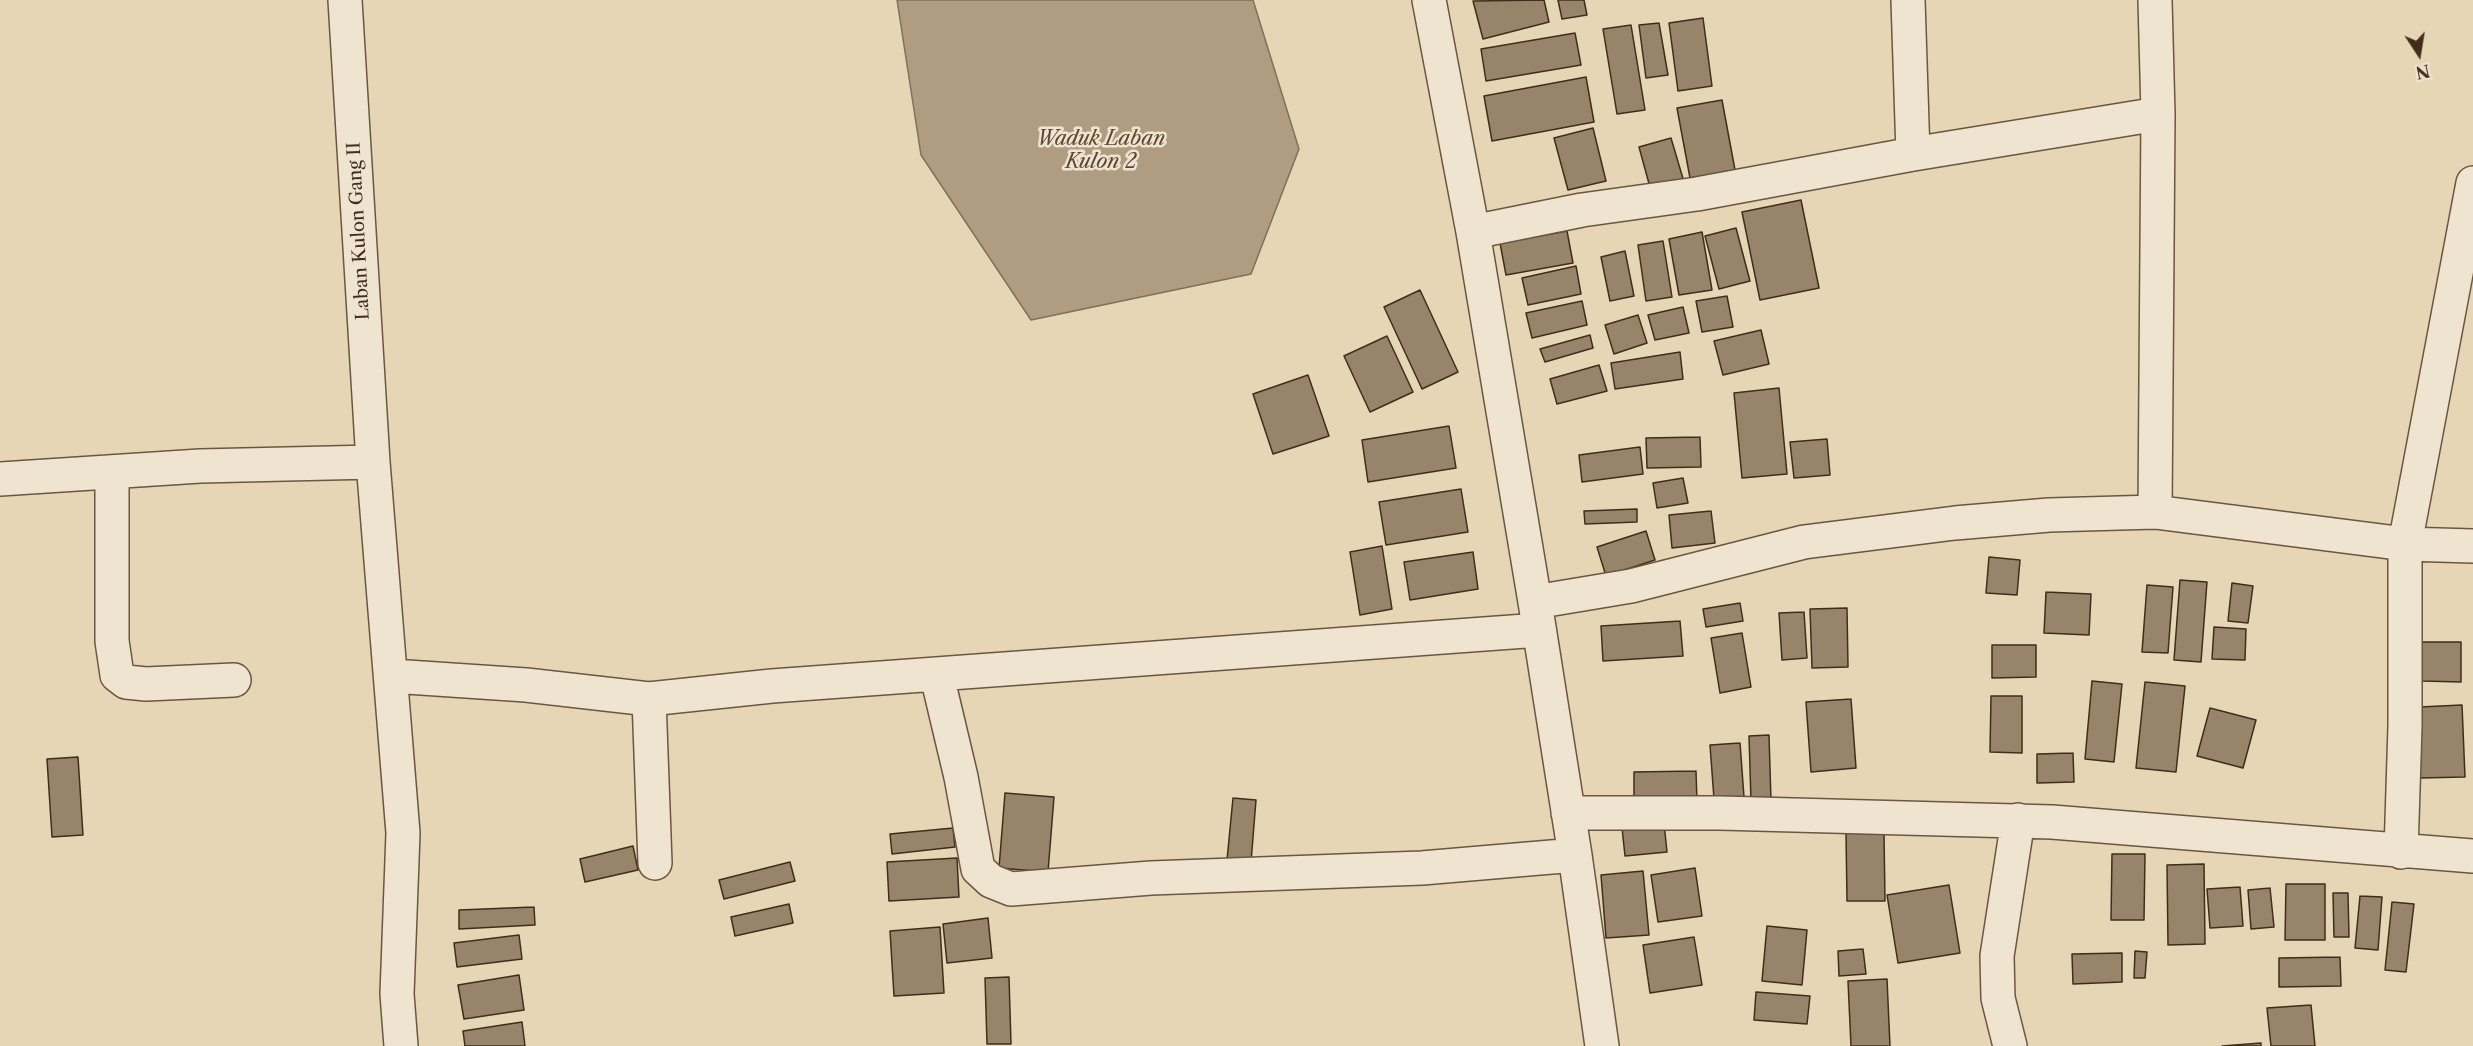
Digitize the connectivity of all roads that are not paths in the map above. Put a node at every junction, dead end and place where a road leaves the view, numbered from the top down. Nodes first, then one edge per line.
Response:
1 (345, 0) edge
2 (1429, 0) edge
3 (1908, 0) edge
4 (2155, 0) edge
5 (2158, 114) junction
6 (1913, 154) junction
7 (2473, 183) edge
8 (1473, 232) junction
9 (373, 462) junction
10 (112, 472) junction
11 (0, 479) edge
12 (2155, 512) junction
13 (2405, 544) junction
14 (2473, 546) edge
15 (1537, 616) junction
16 (392, 676) junction
17 (937, 676) junction
18 (234, 680) dead end
19 (649, 699) junction
20 (1568, 813) junction
21 (2018, 820) junction
22 (2402, 852) junction
23 (1575, 855) junction
24 (2473, 856) edge
25 (655, 863) dead end
26 (401, 1046) edge
27 (1602, 1046) edge
28 (2010, 1046) edge

1 - 9 street, Laban Kulon Gang II
2 - 8 street
3 - 6 street
4 - 5 street
5 - 6 street
5 - 12 street
6 - 8 street
7 - 13 street
8 - 15 street
9 - 10 street
9 - 16 street, Laban Kulon Gang II
10 - 11 street
10 - 18 street
12 - 13 street
12 - 15 street
13 - 14 street
13 - 22 street
15 - 17 street
15 - 20 street
16 - 19 street
16 - 26 street, Laban Kulon Gang II
17 - 19 street
17 - 23 street
19 - 25 street
20 - 21 street
20 - 23 street
21 - 22 street
21 - 28 street
22 - 24 street
23 - 27 street

